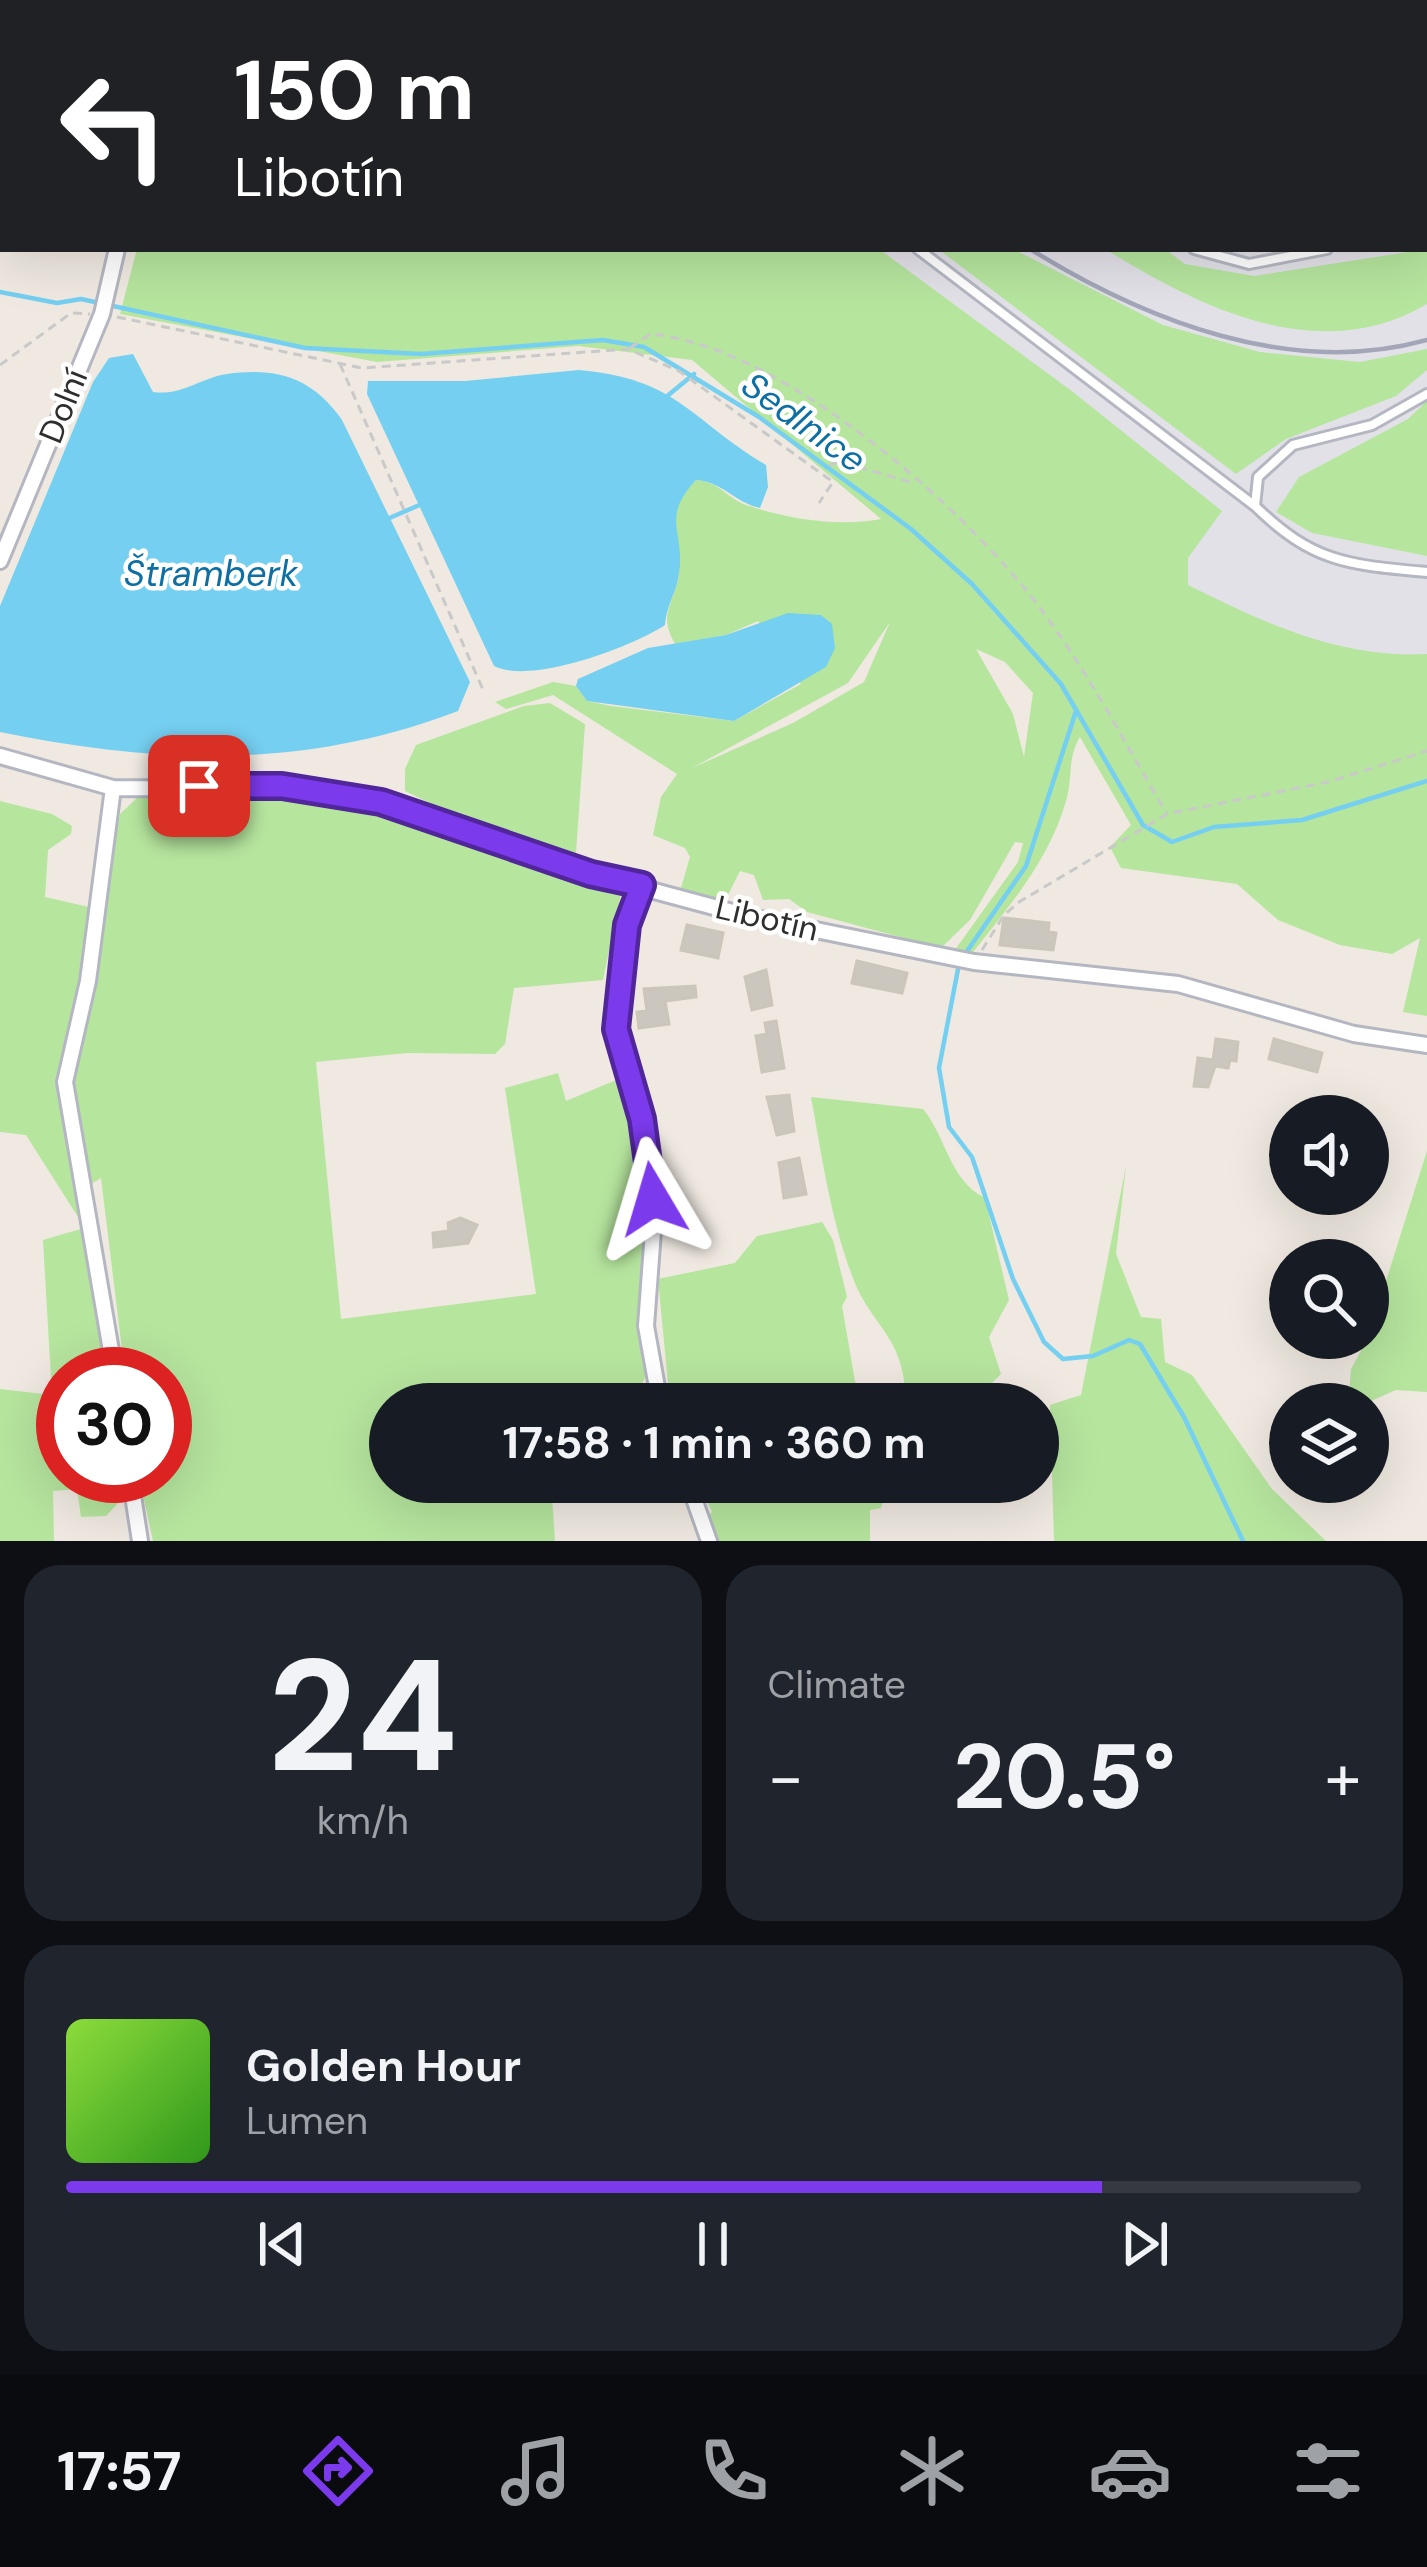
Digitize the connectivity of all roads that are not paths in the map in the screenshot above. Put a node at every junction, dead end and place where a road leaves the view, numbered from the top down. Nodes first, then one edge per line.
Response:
1 (116, 252) edge
2 (922, 252) edge
3 (1205, 252) edge
4 (1311, 252) edge
5 (1427, 394) edge
6 (1255, 506) junction
7 (0, 561) edge
8 (1427, 572) edge
9 (0, 756) edge
10 (113, 788) junction
11 (642, 885) junction
12 (1427, 1045) edge
13 (110, 1347) edge
14 (656, 1383) edge
15 (134, 1503) edge
16 (695, 1503) edge
17 (140, 1541) edge
18 (709, 1541) edge

1 - 7 street, Dolní
2 - 6 lane
3 - 4 lane
5 - 6 lane
6 - 8 lane
9 - 10 street, Libotín
10 - 11 street, Libotín
10 - 13 street
11 - 12 street, Libotín
11 - 14 street
15 - 17 street
16 - 18 street

